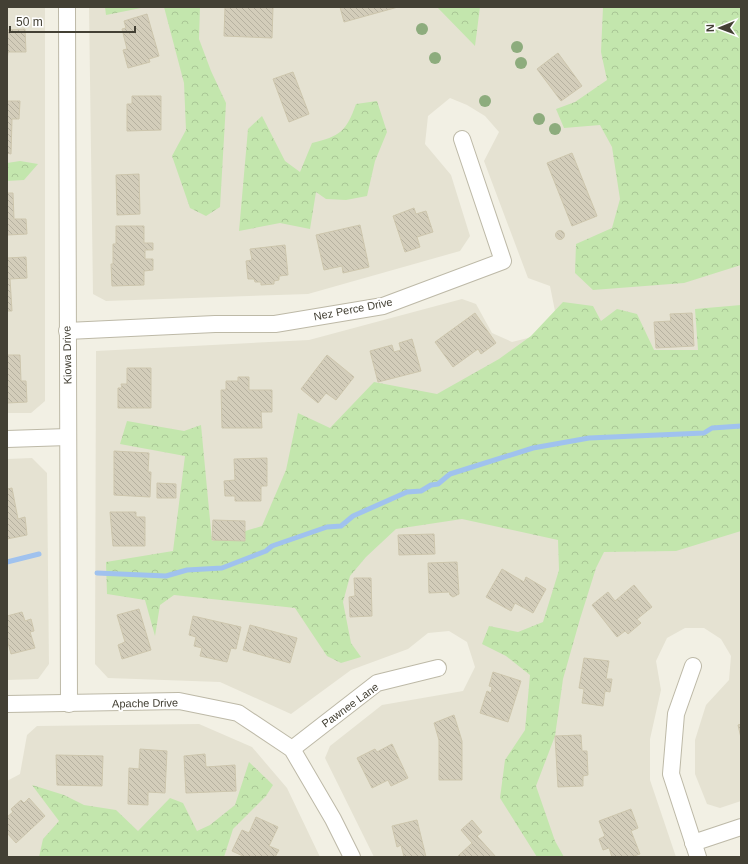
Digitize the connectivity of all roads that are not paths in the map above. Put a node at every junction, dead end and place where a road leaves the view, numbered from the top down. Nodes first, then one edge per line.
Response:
1 (67, 7) edge
2 (462, 138) dead end
3 (67, 331) junction
4 (68, 437) junction
5 (7, 439) edge
6 (693, 666) dead end
7 (438, 668) dead end
8 (7, 704) edge
9 (69, 704) junction
10 (292, 749) junction
11 (741, 827) edge
12 (695, 850) edge
13 (352, 857) edge

1 - 3 street, Kiowa Drive
2 - 3 street, Nez Perce Drive
3 - 4 street, Kiowa Drive
4 - 5 street
4 - 9 street, Kiowa Drive
6 - 12 street
7 - 10 street, Pawnee Lane
8 - 9 street, Apache Drive
9 - 10 street, Apache Drive
10 - 13 street, Apache Drive
11 - 12 street

